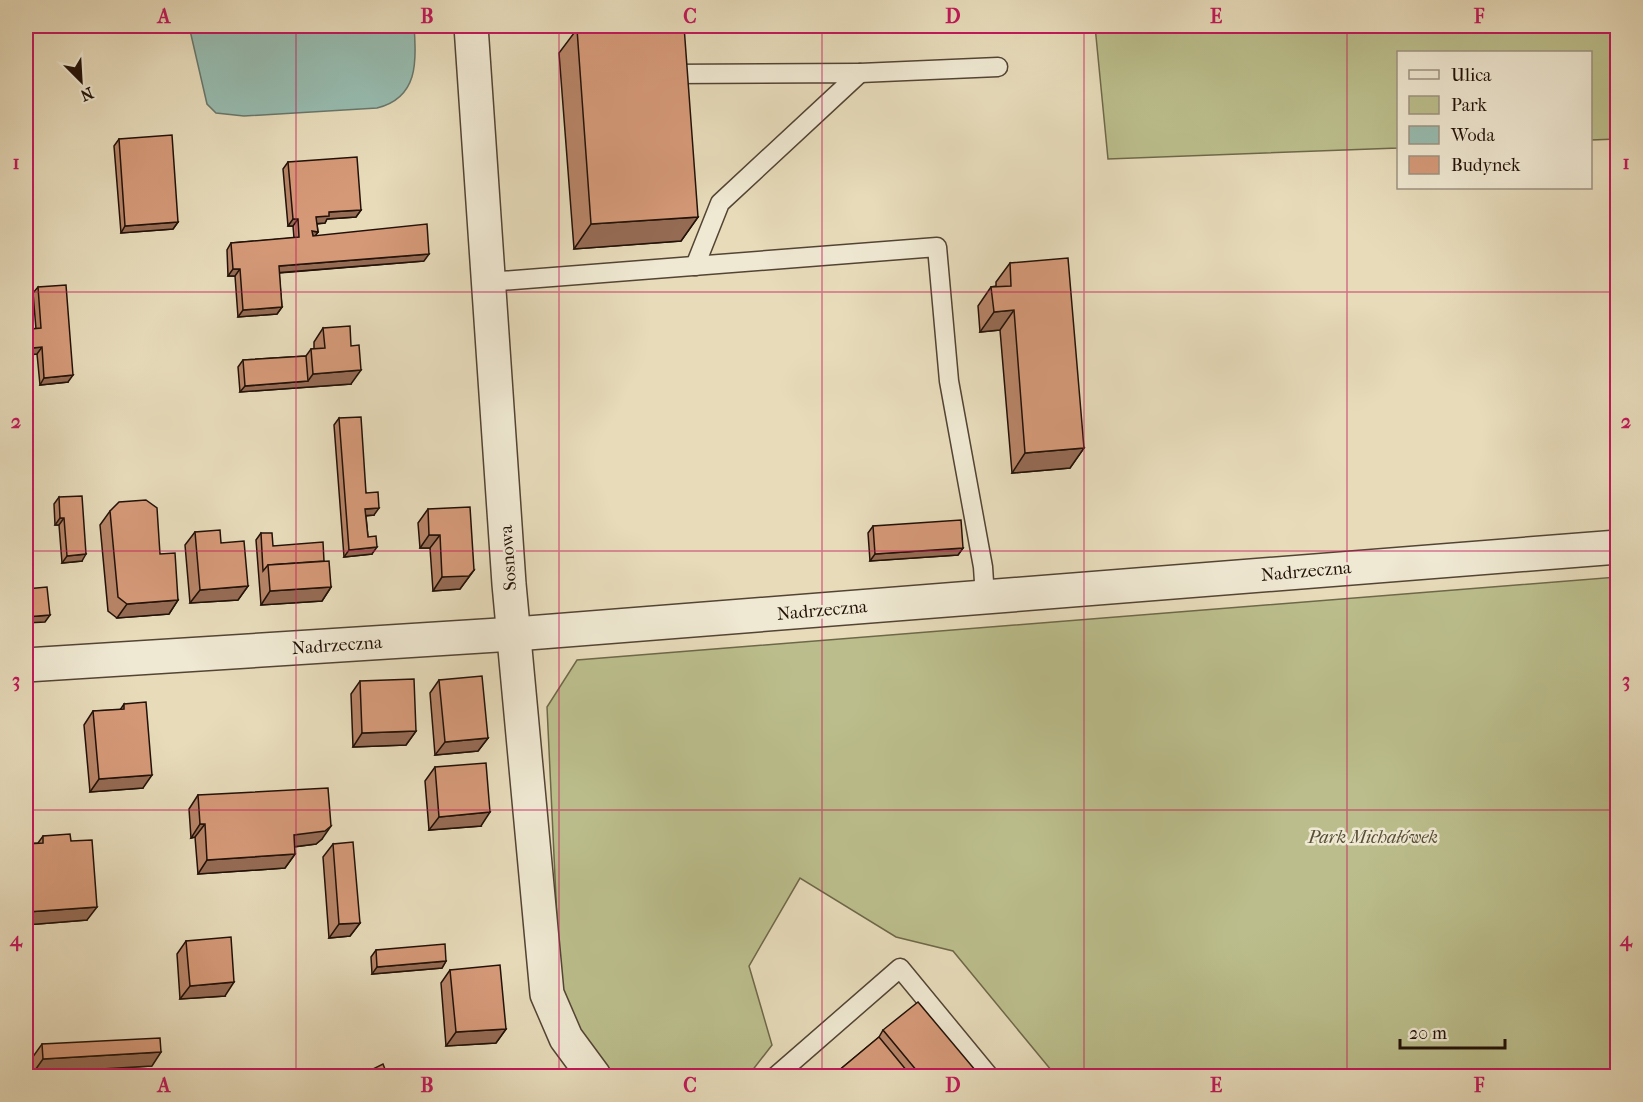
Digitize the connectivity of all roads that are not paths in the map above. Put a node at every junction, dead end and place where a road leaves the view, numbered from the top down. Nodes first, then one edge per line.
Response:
1 (471, 26) edge
2 (998, 67) dead end
3 (860, 73) junction
4 (668, 74) edge
5 (695, 266) junction
6 (488, 282) junction
7 (1617, 547) edge
8 (985, 597) junction
9 (514, 634) junction
10 (26, 665) edge
11 (594, 1077) edge
12 (776, 1077) edge
13 (989, 1077) edge

1 - 6 street, Sosnowa
2 - 3 lane
3 - 4 lane
3 - 5 lane
5 - 6 lane
5 - 8 lane
6 - 9 street, Sosnowa
7 - 8 street, Nadrzeczna
8 - 9 street, Nadrzeczna
9 - 10 street, Nadrzeczna
9 - 11 street, Sosnowa
12 - 13 lane

